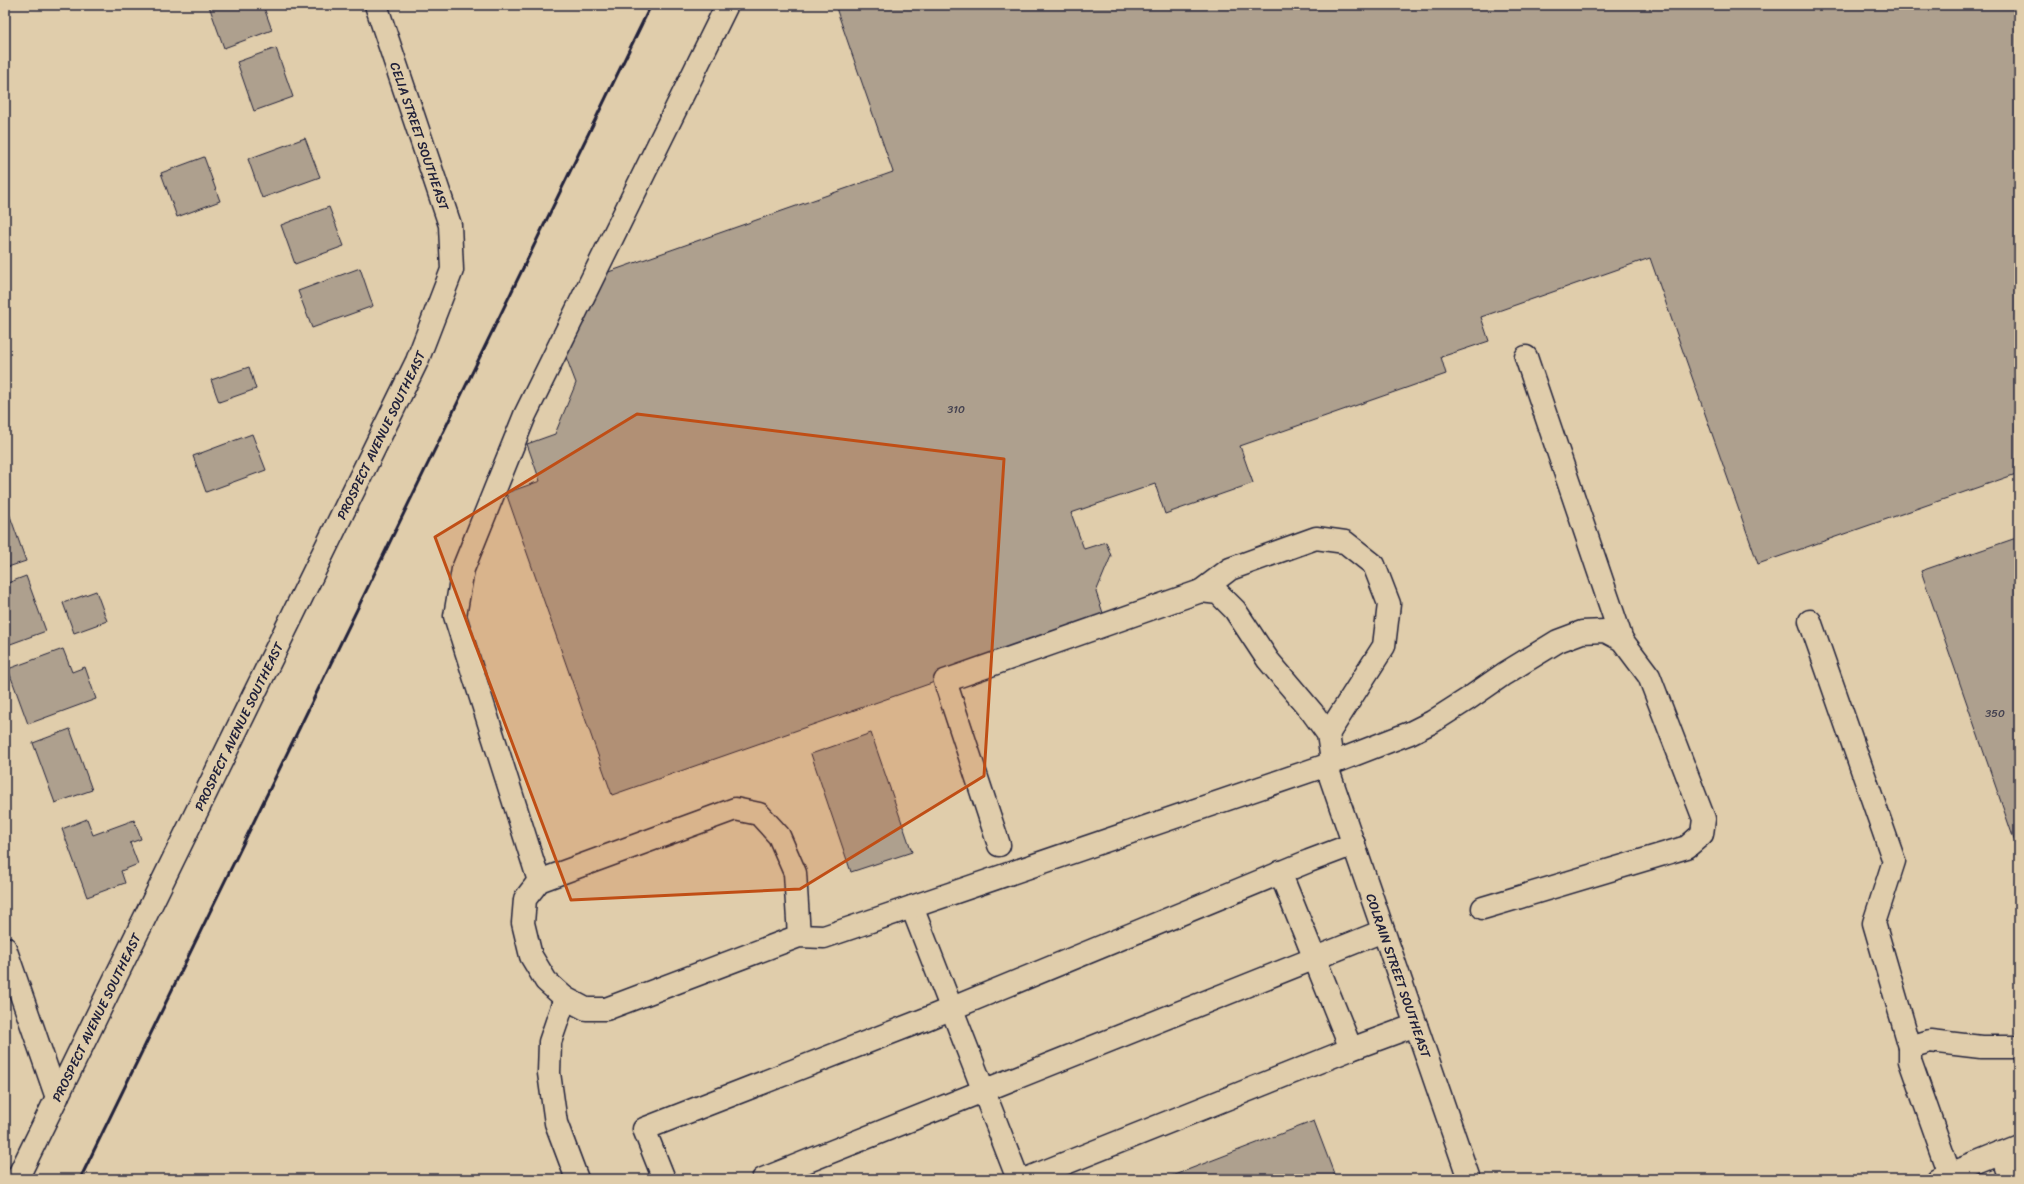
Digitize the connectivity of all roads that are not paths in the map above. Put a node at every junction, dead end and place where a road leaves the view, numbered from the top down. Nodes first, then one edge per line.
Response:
1 (376, 5) edge
2 (727, 5) edge
3 (452, 270) joint
4 (1526, 357) dead end
5 (1201, 591) junction
6 (1810, 621) dead end
7 (1622, 640) junction
8 (1328, 734) junction
9 (1329, 768) junction
10 (1354, 844) junction
11 (999, 845) dead end
12 (1280, 872) junction
13 (539, 882) junction
14 (912, 907) junction
15 (1483, 908) dead end
16 (1383, 930) junction
17 (799, 936) junction
18 (5, 948) edge
19 (1315, 957) junction
20 (565, 998) junction
21 (952, 1008) junction
22 (1416, 1025) junction
23 (1910, 1047) junction
24 (2019, 1047) edge
25 (1351, 1049) junction
26 (983, 1090) junction
27 (57, 1098) junction
28 (2010, 1150) edge
29 (1944, 1177) edge
30 (17, 1179) edge
31 (577, 1179) edge
32 (664, 1179) edge
33 (763, 1179) edge
34 (1018, 1179) edge
35 (1026, 1179) edge
36 (1469, 1179) edge
37 (2010, 1179) edge

1 - 3 street, CELIA STREET SOUTHEAST
2 - 13 street
3 - 27 street, PROSPECT AVENUE SOUTHEAST
4 - 7 street
5 - 8 street
5 - 8 street
5 - 11 street
6 - 23 street
7 - 9 street
7 - 15 street
8 - 9 street, COLRAIN STREET SOUTHEAST
9 - 10 street, COLRAIN STREET SOUTHEAST
9 - 14 street
10 - 12 street
10 - 16 street, COLRAIN STREET SOUTHEAST
12 - 19 street
12 - 21 street
13 - 17 street
13 - 20 street
14 - 17 street
14 - 21 street
16 - 19 street
16 - 22 street, COLRAIN STREET SOUTHEAST
17 - 20 street
18 - 27 street
19 - 25 street
19 - 26 street
20 - 31 street
21 - 26 street
21 - 32 street
22 - 25 street
22 - 36 street, COLRAIN STREET SOUTHEAST
23 - 24 street
23 - 29 street
25 - 35 street
26 - 33 street
26 - 34 street
27 - 30 street, PROSPECT AVENUE SOUTHEAST
28 - 29 street
28 - 37 street

